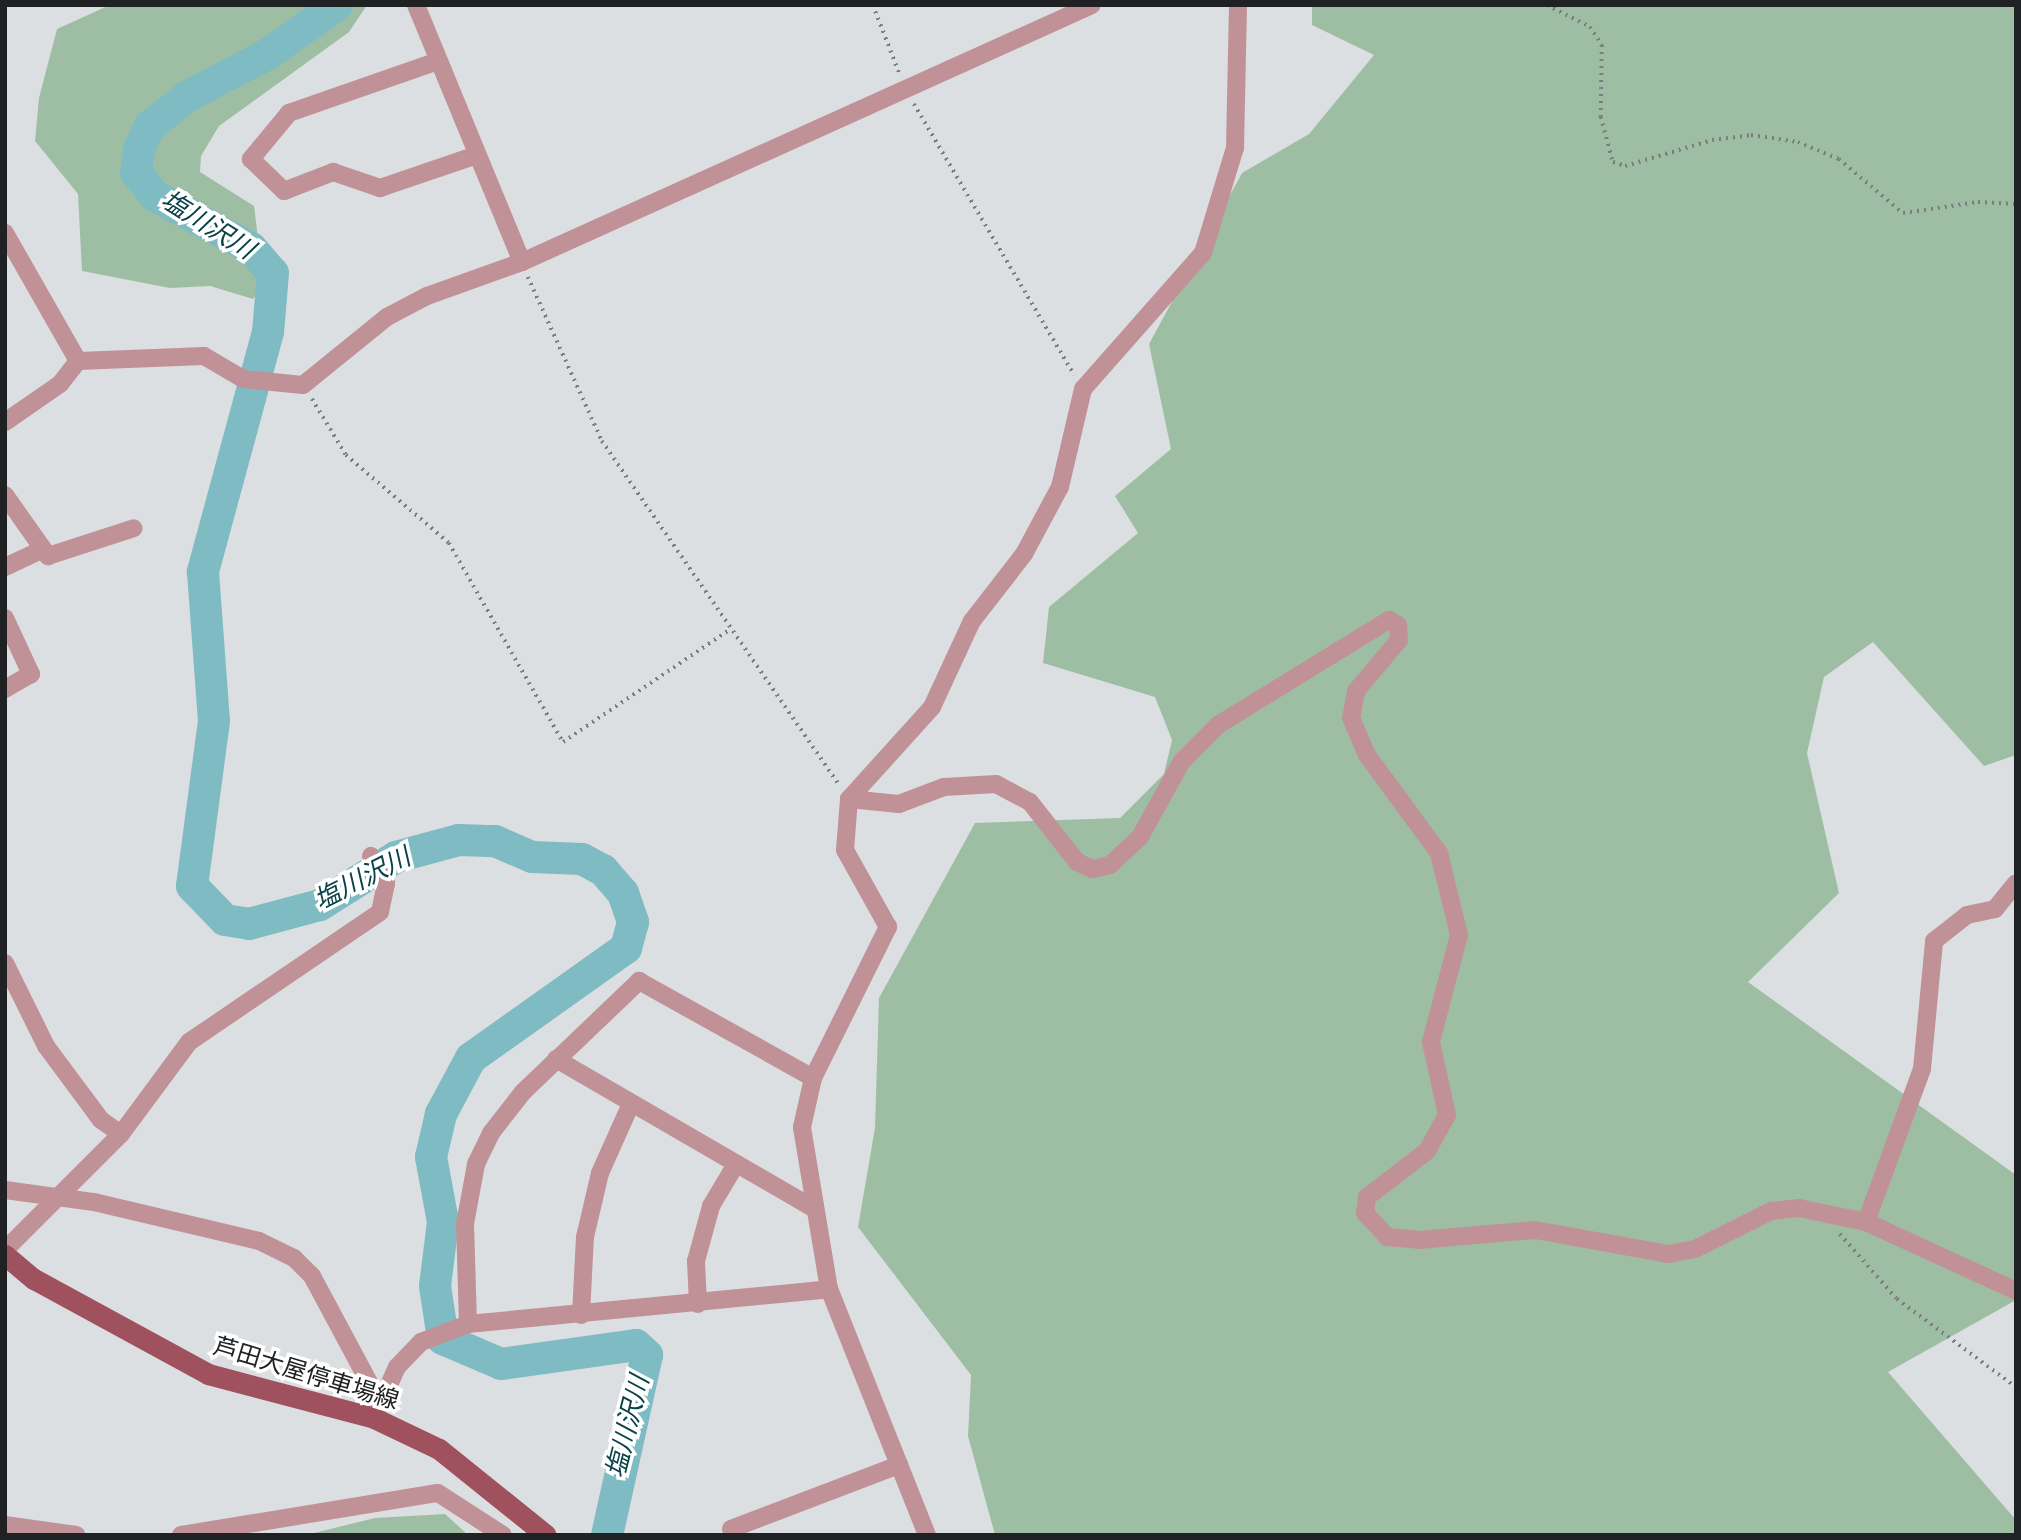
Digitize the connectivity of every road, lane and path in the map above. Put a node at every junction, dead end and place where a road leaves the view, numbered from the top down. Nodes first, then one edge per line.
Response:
1 (416, 5) edge
2 (873, 5) edge
3 (1092, 5) edge
4 (1238, 5) edge
5 (1547, 5) edge
6 (438, 61) junction
7 (906, 91) junction
8 (477, 155) junction
9 (2016, 204) edge
10 (5, 233) edge
11 (522, 262) junction
12 (78, 361) junction
13 (303, 385) junction
14 (1083, 389) junction
15 (5, 422) edge
16 (5, 495) edge
17 (134, 528) dead end
18 (43, 549) junction
19 (5, 567) edge
20 (5, 618) edge
21 (729, 630) junction
22 (5, 689) edge
23 (849, 799) junction
24 (371, 856) dead end
25 (2016, 883) edge
26 (5, 963) edge
27 (556, 1059) junction
28 (813, 1078) junction
29 (630, 1106) junction
30 (121, 1135) junction
31 (736, 1164) junction
32 (5, 1190) edge
33 (53, 1198) junction
34 (813, 1208) junction
35 (1829, 1217) junction
36 (1866, 1222) junction
37 (5, 1253) edge
38 (829, 1289) junction
39 (2016, 1291) edge
40 (698, 1304) junction
41 (581, 1315) junction
42 (468, 1324) junction
43 (2016, 1387) edge
44 (376, 1408) junction
45 (899, 1465) junction
46 (5, 1525) edge
47 (731, 1530) dead end
48 (545, 1534) edge
49 (76, 1535) edge
50 (181, 1535) edge
51 (503, 1535) edge
52 (535, 1535) edge
53 (927, 1535) edge

1 - 6 street
2 - 7 path
3 - 7 street
4 - 14 street
5 - 9 path
6 - 8 street
6 - 8 street
7 - 11 street
7 - 14 path
8 - 11 street
10 - 12 street
11 - 13 street
11 - 21 path
12 - 13 street
12 - 15 street
13 - 21 path
14 - 23 street
16 - 18 street
17 - 18 street
18 - 19 street
20 - 22 street
21 - 23 path
23 - 28 street
23 - 35 street
24 - 30 street
25 - 36 street
26 - 30 street
27 - 28 street
27 - 29 street
27 - 42 street
28 - 34 street
29 - 31 street
29 - 41 street
30 - 33 street
31 - 34 street
31 - 40 street
32 - 33 street
33 - 37 street
33 - 44 street
34 - 38 street
35 - 36 street
35 - 43 path
36 - 39 street
37 - 44 main road, 芦田大屋停車場線
38 - 40 street
38 - 45 street
40 - 41 street
41 - 42 street
42 - 44 street
44 - 48 main road, 芦田大屋停車場線
45 - 47 street
45 - 53 street
46 - 49 street
48 - 52 street
50 - 51 street

